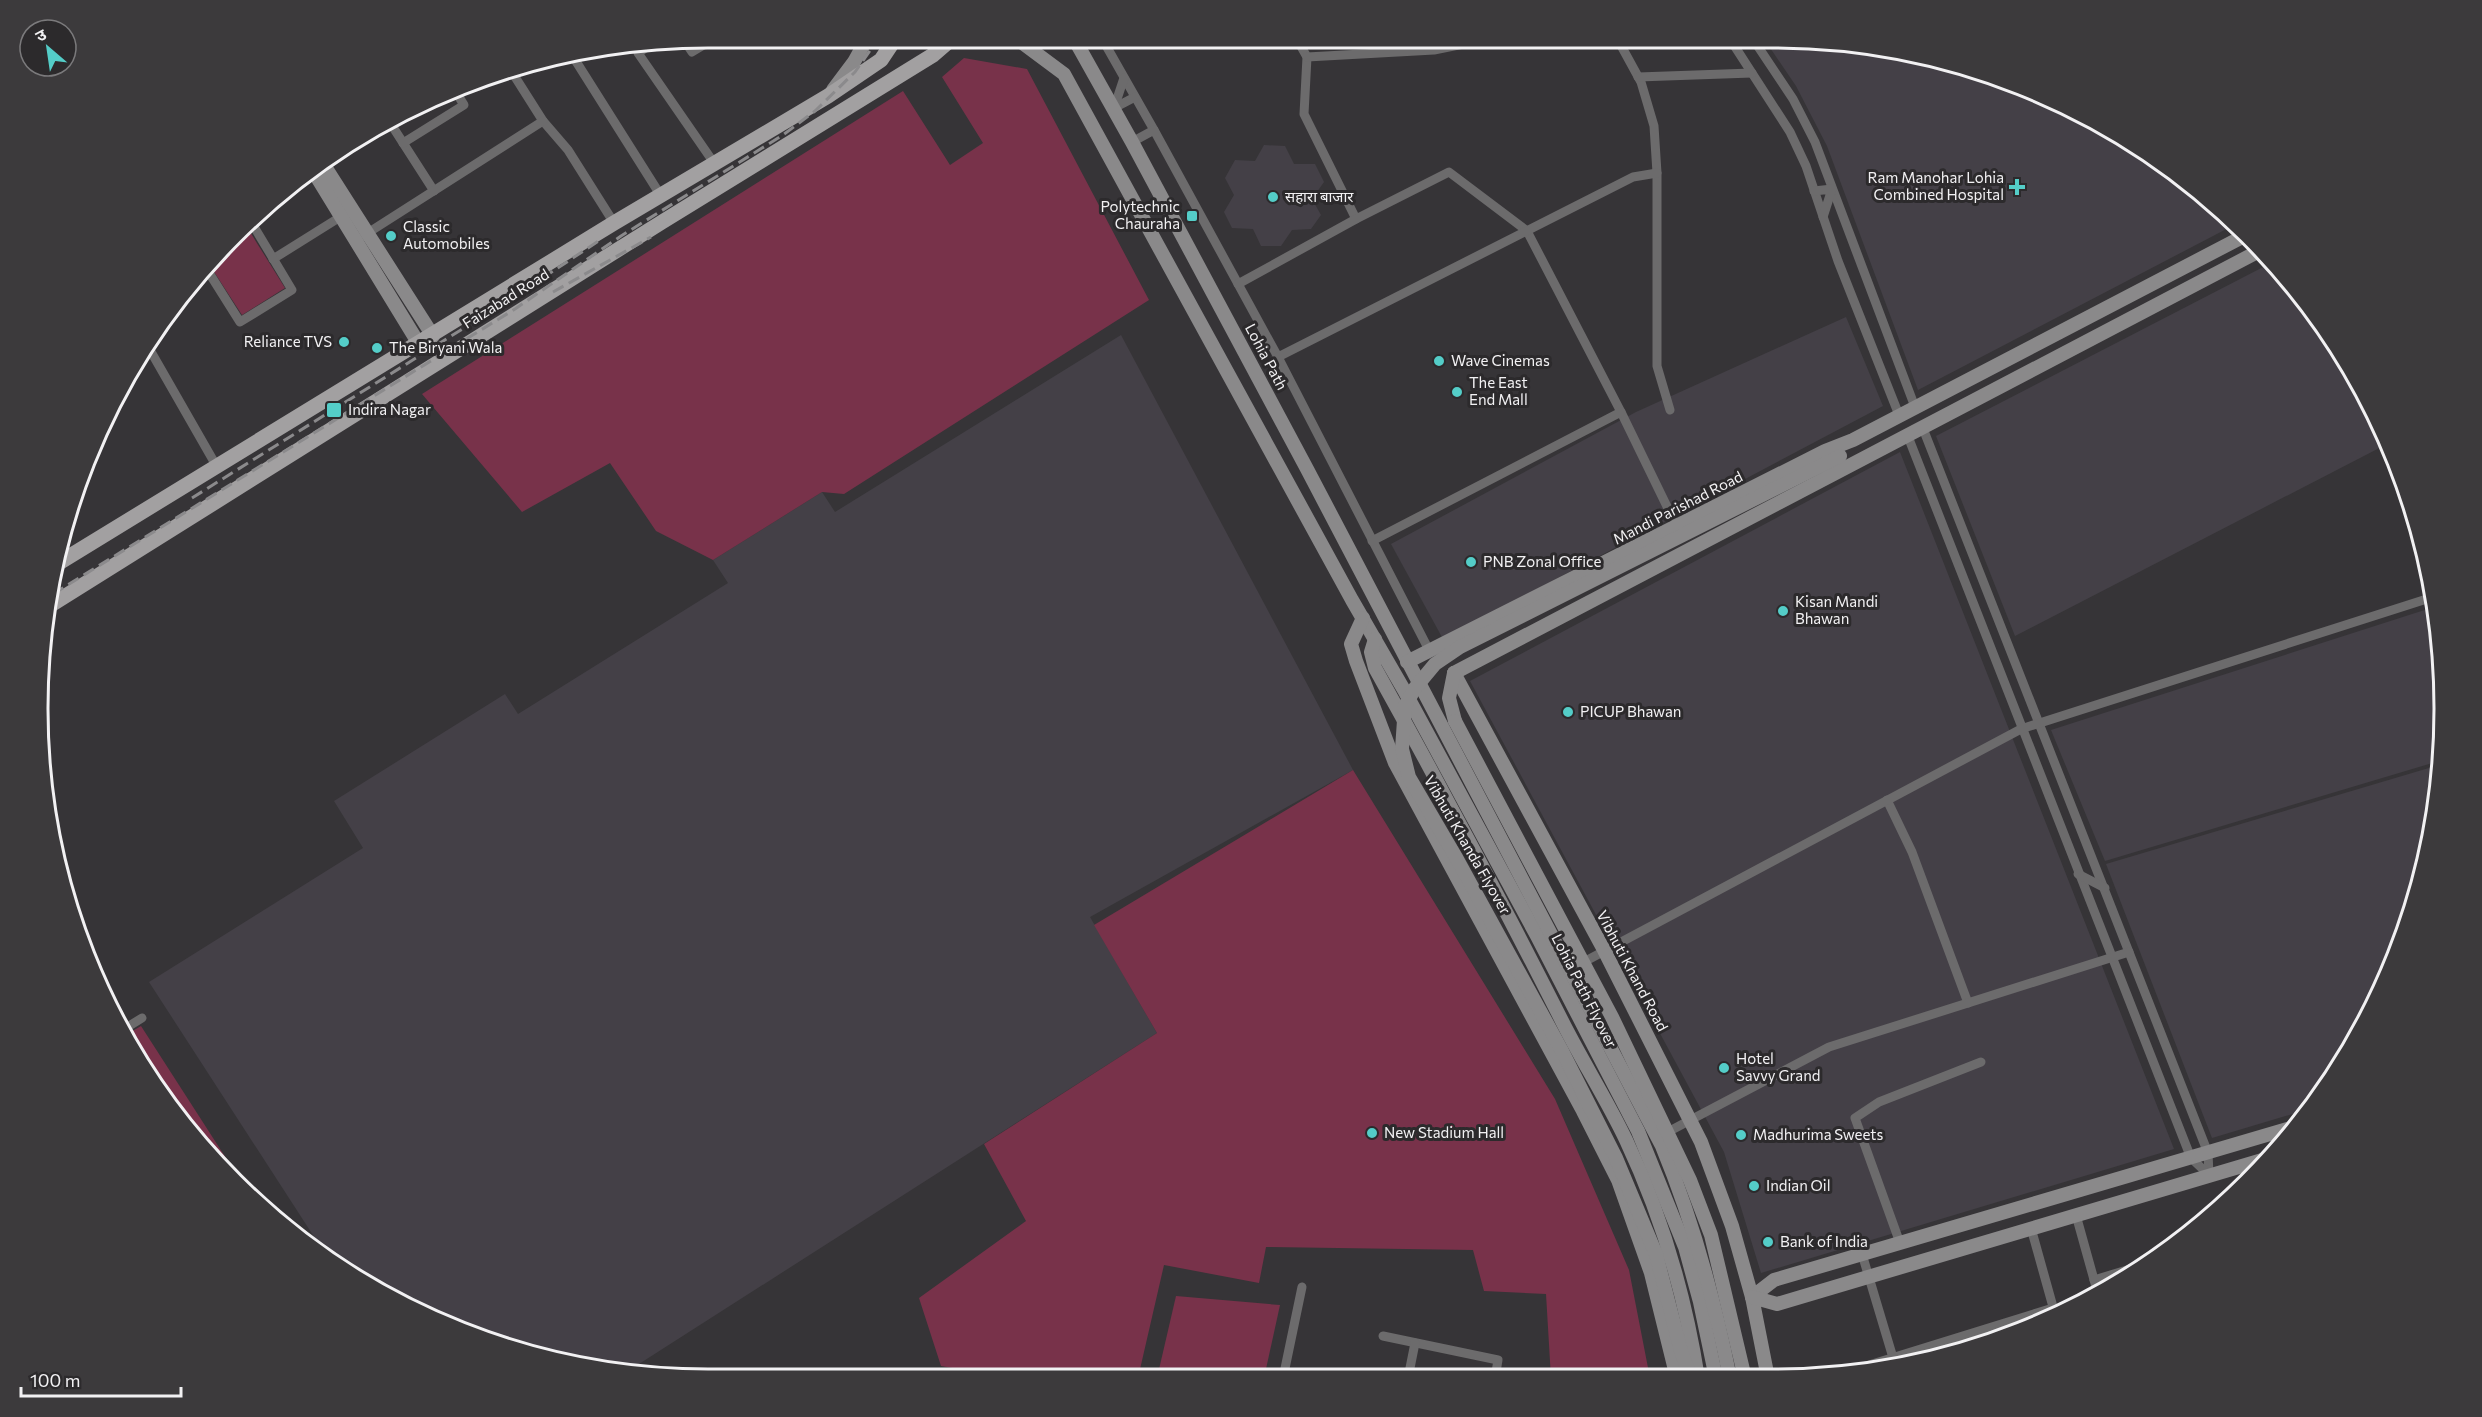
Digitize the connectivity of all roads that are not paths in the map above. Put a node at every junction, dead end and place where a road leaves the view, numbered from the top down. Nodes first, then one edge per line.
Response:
1 (861, 48) edge
2 (890, 48) edge
3 (941, 48) edge
4 (1038, 48) edge
5 (1079, 48) edge
6 (1108, 48) edge
7 (1302, 48) edge
8 (1403, 48) edge
9 (1622, 48) edge
10 (1736, 48) edge
11 (1759, 48) edge
12 (640, 52) edge
13 (1307, 57) junction
14 (576, 62) edge
15 (1752, 73) junction
16 (1638, 76) junction
17 (515, 77) edge
18 (1124, 78) junction
19 (828, 96) junction
20 (459, 97) edge
21 (1135, 97) junction
22 (1114, 108) junction
23 (543, 121) junction
24 (393, 128) edge
25 (1154, 130) junction
26 (1132, 142) junction
27 (403, 143) junction
28 (714, 163) junction
29 (326, 170) edge
30 (1657, 173) junction
31 (318, 176) edge
32 (1832, 189) junction
33 (434, 191) junction
34 (1814, 191) junction
35 (661, 196) junction
36 (347, 213) junction
37 (1823, 217) junction
38 (1356, 219) junction
39 (614, 223) junction
40 (255, 228) edge
41 (1527, 231) junction
42 (362, 237) junction
43 (2239, 239) edge
44 (2253, 254) edge
45 (273, 259) junction
46 (210, 275) edge
47 (1238, 284) junction
48 (426, 340) junction
49 (152, 353) edge
50 (1278, 357) junction
51 (1915, 407) junction
52 (1670, 410) dead end
53 (1621, 412) junction
54 (1899, 415) junction
55 (1922, 426) junction
56 (1907, 434) junction
57 (1853, 440) junction
58 (217, 467) junction
59 (1677, 527) junction
60 (1372, 541) junction
61 (66, 558) edge
62 (2424, 600) edge
63 (58, 601) edge
64 (1363, 618) junction
65 (1486, 621) junction
66 (1375, 639) junction
67 (1500, 649) junction
68 (1430, 652) junction
69 (1407, 662) junction
70 (1454, 673) junction
71 (1423, 691) joint
72 (2040, 723) junction
73 (2021, 729) junction
74 (1887, 800) junction
75 (2078, 874) junction
76 (2105, 888) junction
77 (1604, 950) junction
78 (2129, 952) junction
79 (2112, 958) junction
80 (1570, 969) junction
81 (1968, 1003) junction
82 (142, 1018) dead end
83 (129, 1025) edge
84 (1981, 1062) dead end
85 (1690, 1119) junction
86 (2281, 1131) edge
87 (1658, 1137) junction
88 (2208, 1153) junction
89 (2191, 1158) junction
90 (2253, 1162) edge
91 (2209, 1175) junction
92 (1714, 1179) junction
93 (1681, 1191) junction
94 (2076, 1215) junction
95 (2031, 1228) junction
96 (1900, 1243) junction
97 (1862, 1254) junction
98 (2116, 1273) edge
99 (1869, 1277) junction
100 (2094, 1280) junction
101 (2096, 1285) edge
102 (1302, 1287) dead end
103 (1752, 1297) junction
104 (2053, 1307) edge
105 (2018, 1322) edge
106 (1383, 1336) dead end
107 (1415, 1343) junction
108 (1925, 1351) edge
109 (1893, 1357) edge
110 (1285, 1369) edge
111 (1410, 1369) edge
112 (1496, 1369) edge
113 (1675, 1369) edge
114 (1688, 1369) edge
115 (1697, 1369) edge
116 (1714, 1369) edge
117 (1728, 1369) edge
118 (1743, 1369) edge
119 (1766, 1369) edge

1 - 19 main road
2 - 19 main road, Faizabad Road
3 - 63 main road, Faizabad Road
4 - 64 main road, Lohia Path Flyover
5 - 22 main road, Lohia Path
6 - 18 street
7 - 13 street
8 - 13 street
9 - 16 street
10 - 15 street
11 - 32 street
12 - 28 street
13 - 38 street
14 - 35 street
15 - 16 street
15 - 34 street
16 - 30 street
17 - 23 street
18 - 21 street
18 - 22 street
19 - 28 main road, Faizabad Road
20 - 27 street
21 - 22 street
21 - 25 street
22 - 26 main road, Lohia Path
23 - 33 street
23 - 39 street
24 - 27 street
25 - 26 street
25 - 47 street
26 - 69 main road, Lohia Path
27 - 33 street
28 - 35 main road, Faizabad Road
29 - 36 main road
30 - 41 street
30 - 52 street
31 - 36 main road
32 - 34 street
32 - 37 street
32 - 51 street
33 - 42 street
34 - 37 street
35 - 39 main road, Faizabad Road
36 - 42 main road
36 - 45 street
37 - 54 street
38 - 41 street
38 - 47 street
39 - 48 main road, Faizabad Road
40 - 45 street
41 - 50 street
41 - 53 street
42 - 48 main road
43 - 51 main road, Mandi Parishad Road
44 - 55 main road
45 - 46 street
47 - 50 street
48 - 58 main road, Faizabad Road
49 - 58 street
50 - 60 street
51 - 54 main road, Mandi Parishad Road
53 - 59 street
53 - 60 street
54 - 57 main road, Mandi Parishad Road
55 - 56 main road
55 - 72 street
56 - 67 main road
56 - 73 street
57 - 59 main road, Mandi Parishad Road
57 - 114 main road, Vibhuti Khanda Flyover, bridge
58 - 61 main road, Faizabad Road
59 - 65 main road, Mandi Parishad Road
60 - 68 street
62 - 72 street
64 - 66 main road, Lohia Path Flyover
64 - 113 main road
65 - 67 main road
65 - 68 main road, Mandi Parishad Road
66 - 115 main road, Lohia Path Flyover
66 - 116 main road, Lohia Path Flyover
67 - 70 main road
68 - 69 main road, Mandi Parishad Road
69 - 71 main road, Lohia Path
70 - 77 main road, Vibhuti Khand Road
70 - 118 main road, Lohia Path Flyover, bridge
71 - 80 main road, Lohia Path Flyover
72 - 73 street
72 - 76 street
73 - 74 street
73 - 75 street
74 - 77 street
74 - 81 street
75 - 76 street
75 - 79 street
76 - 78 street
77 - 80 street
77 - 85 main road, Vibhuti Khand Road
78 - 79 street
78 - 88 street
79 - 81 street
79 - 89 street
80 - 87 main road, Lohia Path Flyover
81 - 85 street
82 - 83 street
84 - 96 street
85 - 87 street
85 - 92 main road, Vibhuti Khand Road
86 - 88 main road
87 - 93 main road, Lohia Path Flyover
88 - 89 main road
88 - 91 street
89 - 91 street
89 - 96 main road
90 - 91 main road
91 - 94 main road
92 - 93 main road
92 - 103 main road, Vibhuti Khand Road
93 - 117 main road, Lohia Path Flyover
94 - 95 main road
94 - 100 street
95 - 99 main road
95 - 104 street
96 - 97 main road
97 - 99 street
97 - 103 main road
98 - 100 street
99 - 103 main road
99 - 109 street
100 - 101 street
102 - 110 street
103 - 119 main road, Vibhuti Khand Road
105 - 108 street
106 - 107 street
107 - 111 street
107 - 112 street

